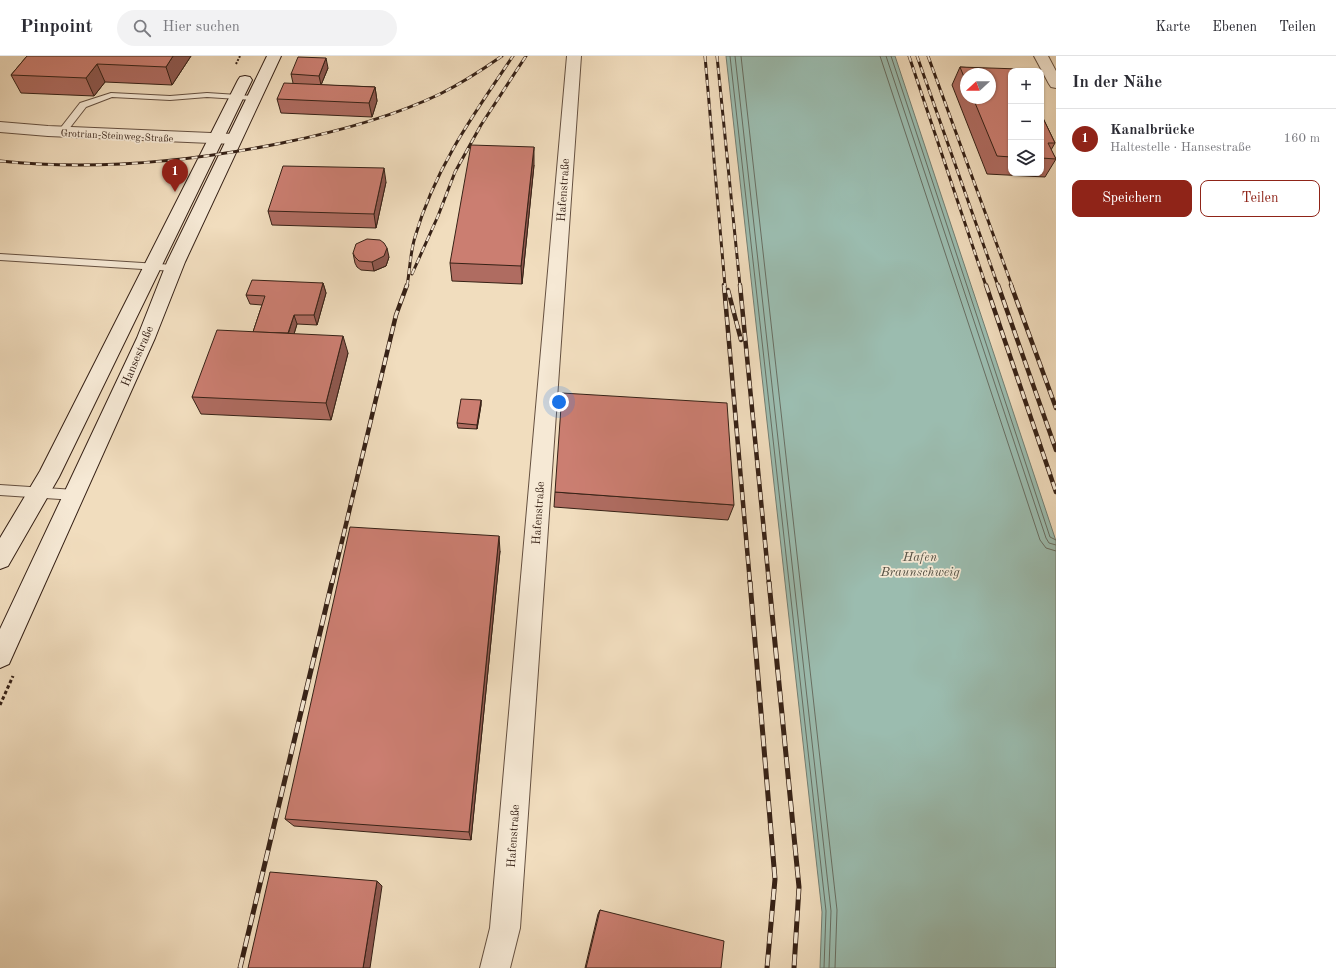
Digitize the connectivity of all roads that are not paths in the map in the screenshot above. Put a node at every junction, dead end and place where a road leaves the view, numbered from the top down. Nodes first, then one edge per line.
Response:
1 (257, 56) edge
2 (274, 56) edge
3 (574, 56) edge
4 (1041, 56) edge
5 (1056, 84) edge
6 (245, 98) junction
7 (0, 127) edge
8 (62, 132) junction
9 (225, 139) junction
10 (0, 257) edge
11 (153, 267) junction
12 (174, 268) junction
13 (0, 490) edge
14 (39, 492) junction
15 (75, 495) junction
16 (0, 559) edge
17 (0, 656) edge
18 (495, 968) edge

1 - 6 main road, Hansestraße
2 - 6 main road, Hansestraße
3 - 18 main road, Hafenstraße
4 - 5 main road
6 - 8 lane
6 - 9 main road, Hansestraße
7 - 8 main road, Grotrian-Steinweg-Straße
8 - 9 main road, Grotrian-Steinweg-Straße
9 - 11 main road, Hansestraße
9 - 12 main road, Hansestraße
10 - 11 lane
11 - 12 lane
11 - 14 main road, Hansestraße
12 - 15 main road, Hansestraße
13 - 14 lane
14 - 15 lane
14 - 16 main road, Hansestraße
15 - 17 main road, Hansestraße

